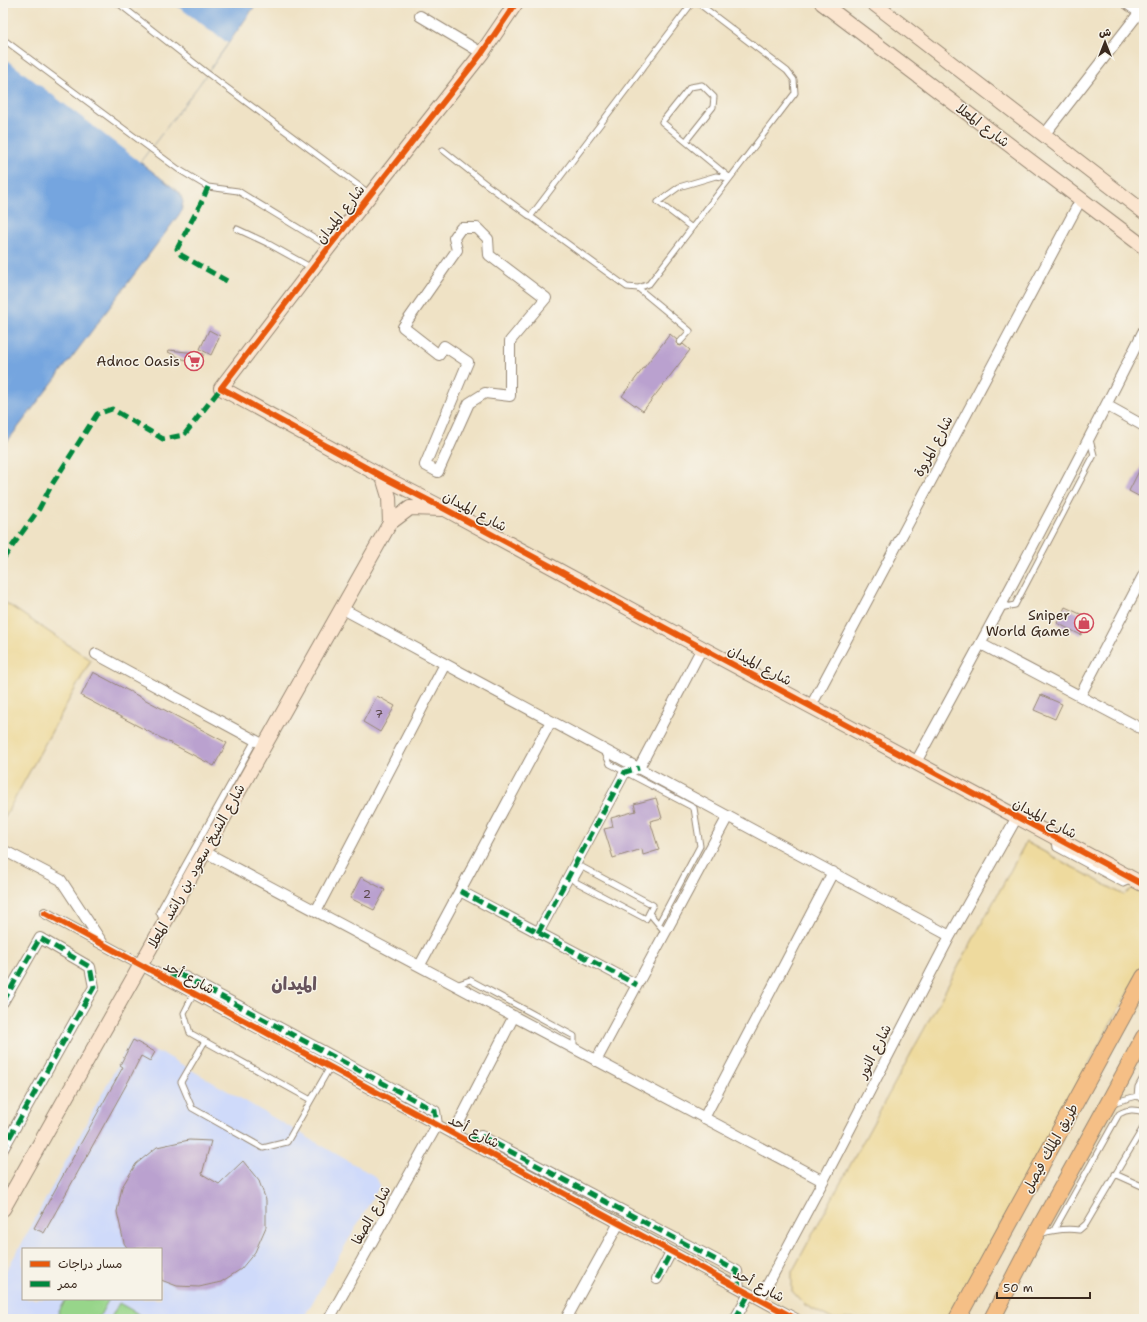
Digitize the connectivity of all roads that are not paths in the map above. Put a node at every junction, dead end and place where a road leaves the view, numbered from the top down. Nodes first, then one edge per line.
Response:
1 (118, 3) edge
2 (516, 3) edge
3 (692, 3) edge
4 (698, 3) edge
5 (822, 3) edge
6 (873, 3) edge
7 (1126, 3) edge
8 (1142, 15) edge
9 (420, 16) dead end
10 (3, 39) edge
11 (482, 53) junction
12 (1044, 135) junction
13 (686, 141) junction
14 (443, 150) dead end
15 (730, 178) junction
16 (371, 194) junction
17 (1081, 199) junction
18 (1144, 212) edge
19 (530, 216) junction
20 (692, 228) junction
21 (237, 229) dead end
22 (329, 247) junction
23 (1144, 247) edge
24 (313, 269) junction
25 (638, 288) junction
26 (402, 327) joint
27 (1144, 330) edge
28 (680, 342) dead end
29 (1106, 405) junction
30 (1144, 426) edge
31 (383, 477) junction
32 (446, 509) junction
33 (390, 523) junction
34 (1144, 574) edge
35 (343, 609) junction
36 (981, 644) junction
37 (702, 648) junction
38 (96, 654) dead end
39 (445, 664) junction
40 (1080, 696) junction
41 (811, 706) junction
42 (551, 721) junction
43 (1144, 730) edge
44 (259, 742) junction
45 (602, 748) junction
46 (916, 762) junction
47 (639, 768) junction
48 (625, 772) junction
49 (728, 816) junction
50 (1017, 817) junction
51 (3, 850) edge
52 (204, 852) junction
53 (833, 872) junction
54 (1139, 882) edge
55 (460, 891) junction
56 (316, 911) junction
57 (45, 913) dead end
58 (649, 913) junction
59 (659, 923) junction
60 (165, 924) junction
61 (666, 932) junction
62 (538, 933) junction
63 (950, 936) junction
64 (104, 945) junction
65 (141, 965) junction
66 (420, 965) junction
67 (1144, 977) edge
68 (166, 979) junction
69 (456, 985) junction
70 (637, 985) junction
71 (194, 993) junction
72 (3, 1002) edge
73 (514, 1016) junction
74 (1144, 1037) edge
75 (204, 1041) junction
76 (574, 1048) junction
77 (596, 1060) junction
78 (330, 1067) junction
79 (1144, 1076) edge
80 (1137, 1096) junction
81 (311, 1100) junction
82 (1144, 1100) edge
83 (1108, 1104) junction
84 (1144, 1112) edge
85 (704, 1118) junction
86 (437, 1125) junction
87 (1144, 1126) edge
88 (453, 1134) junction
89 (467, 1141) junction
90 (3, 1149) edge
91 (1115, 1174) junction
92 (823, 1181) junction
93 (1144, 1188) edge
94 (3, 1208) edge
95 (619, 1223) junction
96 (1054, 1230) junction
97 (1035, 1236) junction
98 (672, 1252) junction
99 (658, 1279) dead end
100 (739, 1288) junction
101 (749, 1294) junction
102 (760, 1299) junction
103 (329, 1319) edge
104 (566, 1319) edge
105 (735, 1319) edge
106 (796, 1319) edge
107 (957, 1319) edge
108 (992, 1319) edge

1 - 16 lane
2 - 11 street, شارع الميدان
3 - 19 lane
4 - 15 lane
5 - 17 street, شارع المعلا
6 - 12 street, شارع المعلا
7 - 8 street
8 - 12 street
9 - 11 street
10 - 22 lane
11 - 16 street, شارع الميدان
12 - 18 street, شارع المعلا
13 - 13 lane
13 - 15 lane
14 - 19 lane
15 - 20 lane
15 - 20 lane
16 - 22 street, شارع الميدان
17 - 23 street, شارع المعلا
17 - 41 street, شارع المروة
19 - 25 lane
20 - 25 lane
21 - 24 lane
22 - 24 street, شارع الميدان
24 - 31 street, شارع الميدان
25 - 28 lane
26 - 26 street
27 - 29 street
29 - 30 street
29 - 36 street
31 - 32 street, شارع الميدان
31 - 33 street, شارع الشيخ سعود بن راشد المعلا
32 - 33 street, شارع الشيخ سعود بن راشد المعلا
32 - 37 street, شارع الميدان
33 - 35 street, شارع الشيخ سعود بن راشد المعلا
34 - 40 street
35 - 39 street
35 - 44 street, شارع الشيخ سعود بن راشد المعلا
36 - 40 street
36 - 46 street
37 - 41 street, شارع الميدان
37 - 47 street
38 - 44 street
39 - 42 street
39 - 56 street
40 - 43 street
41 - 46 street, شارع الميدان
42 - 45 street
42 - 55 street
44 - 52 street, شارع الشيخ سعود بن راشد المعلا
44 - 60 lane
45 - 47 street
45 - 48 lane
46 - 50 street, شارع الميدان
47 - 48 street
47 - 49 street
48 - 59 lane
48 - 62 street
49 - 53 street
49 - 61 street
50 - 54 street, شارع الميدان
50 - 63 street, شارع النور
51 - 64 street
52 - 56 street
52 - 60 street, شارع الشيخ سعود بن راشد المعلا
53 - 63 street
53 - 85 street
55 - 62 street
55 - 66 street
56 - 66 street
57 - 64 street, شارع أحد
58 - 58 lane
58 - 59 lane
59 - 61 lane
60 - 65 street, شارع الشيخ سعود بن راشد المعلا
61 - 70 street
62 - 70 street
63 - 92 street, شارع النور
64 - 65 street, شارع أحد
65 - 68 street, شارع أحد
65 - 94 street, شارع الشيخ سعود بن راشد المعلا
66 - 69 street
67 - 107 main road, طريق الملك فيصل
68 - 71 street, شارع أحد
68 - 86 street
69 - 73 street
69 - 76 lane
70 - 77 street
71 - 75 lane
71 - 78 street, شارع أحد
72 - 90 street
73 - 76 street
73 - 88 street
74 - 83 main road, طريق الملك فيصل
75 - 81 lane
75 - 81 lane
76 - 77 street
77 - 85 street
78 - 81 lane
78 - 86 street, شارع أحد
79 - 80 lane
80 - 82 lane
80 - 83 lane
83 - 97 main road, طريق الملك فيصل
84 - 96 lane
85 - 92 street
86 - 88 street, شارع أحد
86 - 103 street, شارع الصفا
87 - 91 lane
88 - 89 street, شارع أحد
89 - 95 street, شارع أحد
89 - 100 street
91 - 93 lane
91 - 96 lane
92 - 102 street, شارع النور
95 - 98 street, شارع أحد
95 - 104 street
96 - 97 lane
97 - 108 main road, طريق الملك فيصل
98 - 99 street
98 - 100 street, شارع أحد
100 - 101 street, شارع أحد
101 - 102 street, شارع أحد
101 - 105 street
102 - 106 street, شارع أحد

